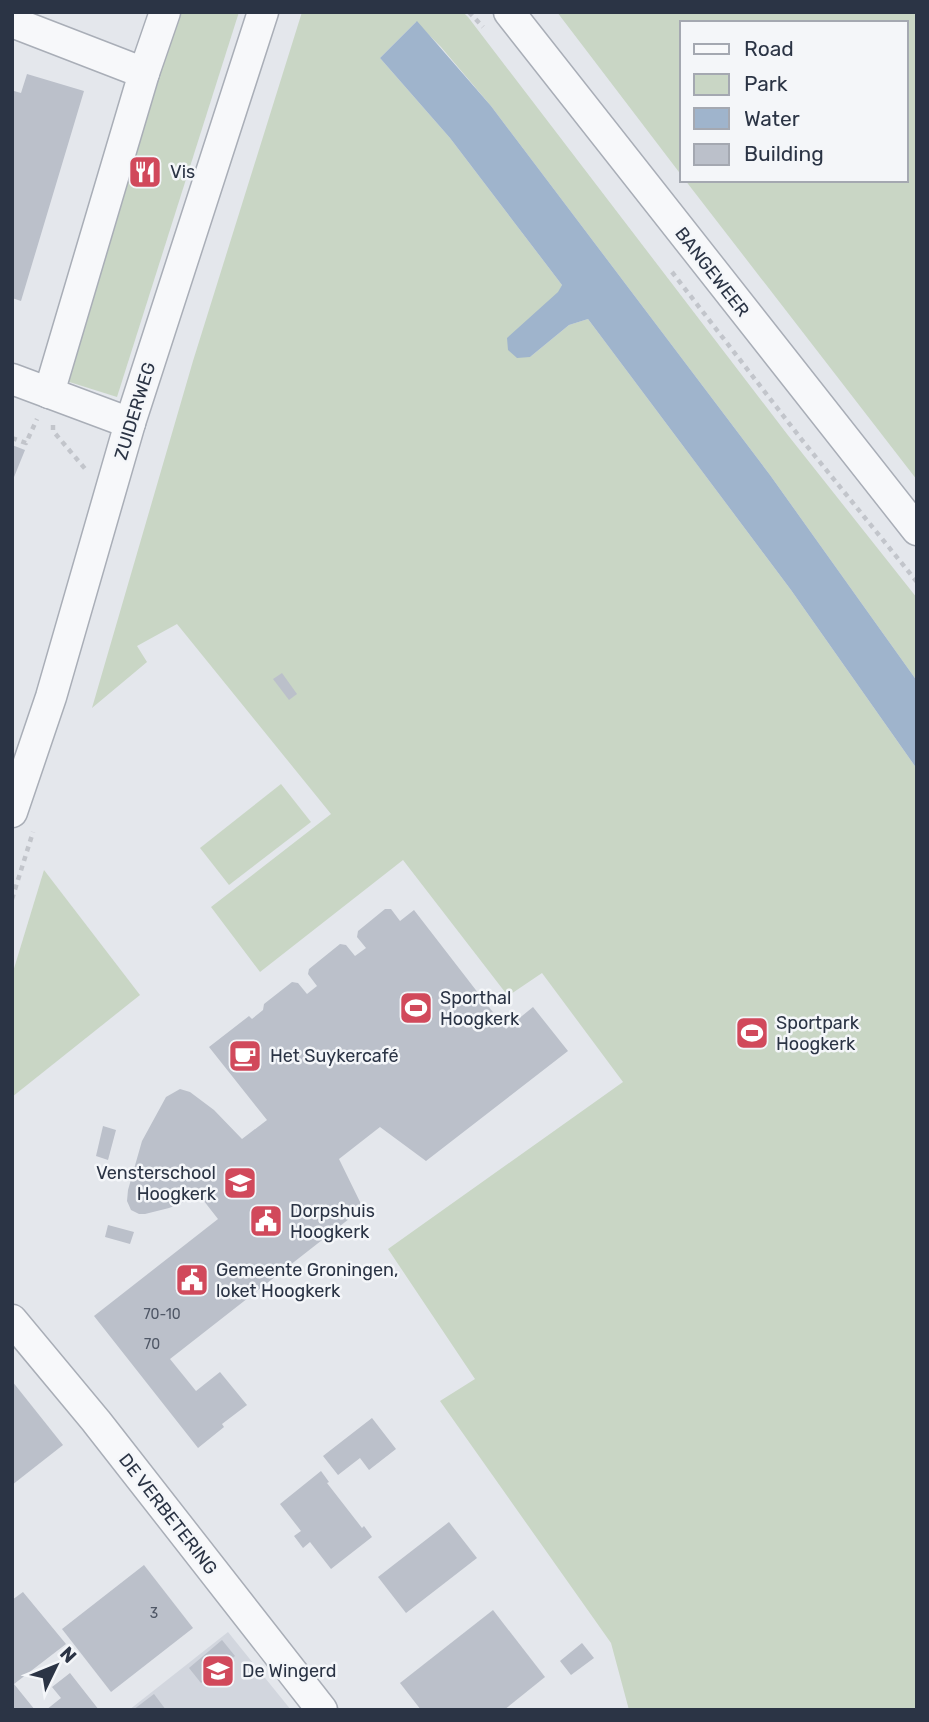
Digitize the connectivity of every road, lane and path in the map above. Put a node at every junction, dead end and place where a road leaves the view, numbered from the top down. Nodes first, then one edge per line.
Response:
1 (165, 12) edge
2 (263, 12) edge
3 (509, 12) edge
4 (12, 22) edge
5 (144, 73) junction
6 (12, 379) edge
7 (49, 393) junction
8 (130, 423) junction
9 (12, 438) edge
10 (87, 471) dead end
11 (917, 530) edge
12 (12, 812) edge
13 (12, 1320) edge
14 (322, 1710) edge

1 - 5 street
2 - 8 street, ZUIDERWEG
3 - 11 street, BANGEWEER
4 - 5 street
5 - 7 street
6 - 7 street
7 - 8 street
7 - 9 path
7 - 10 path
8 - 12 street, ZUIDERWEG
13 - 14 street, DE VERBETERING

